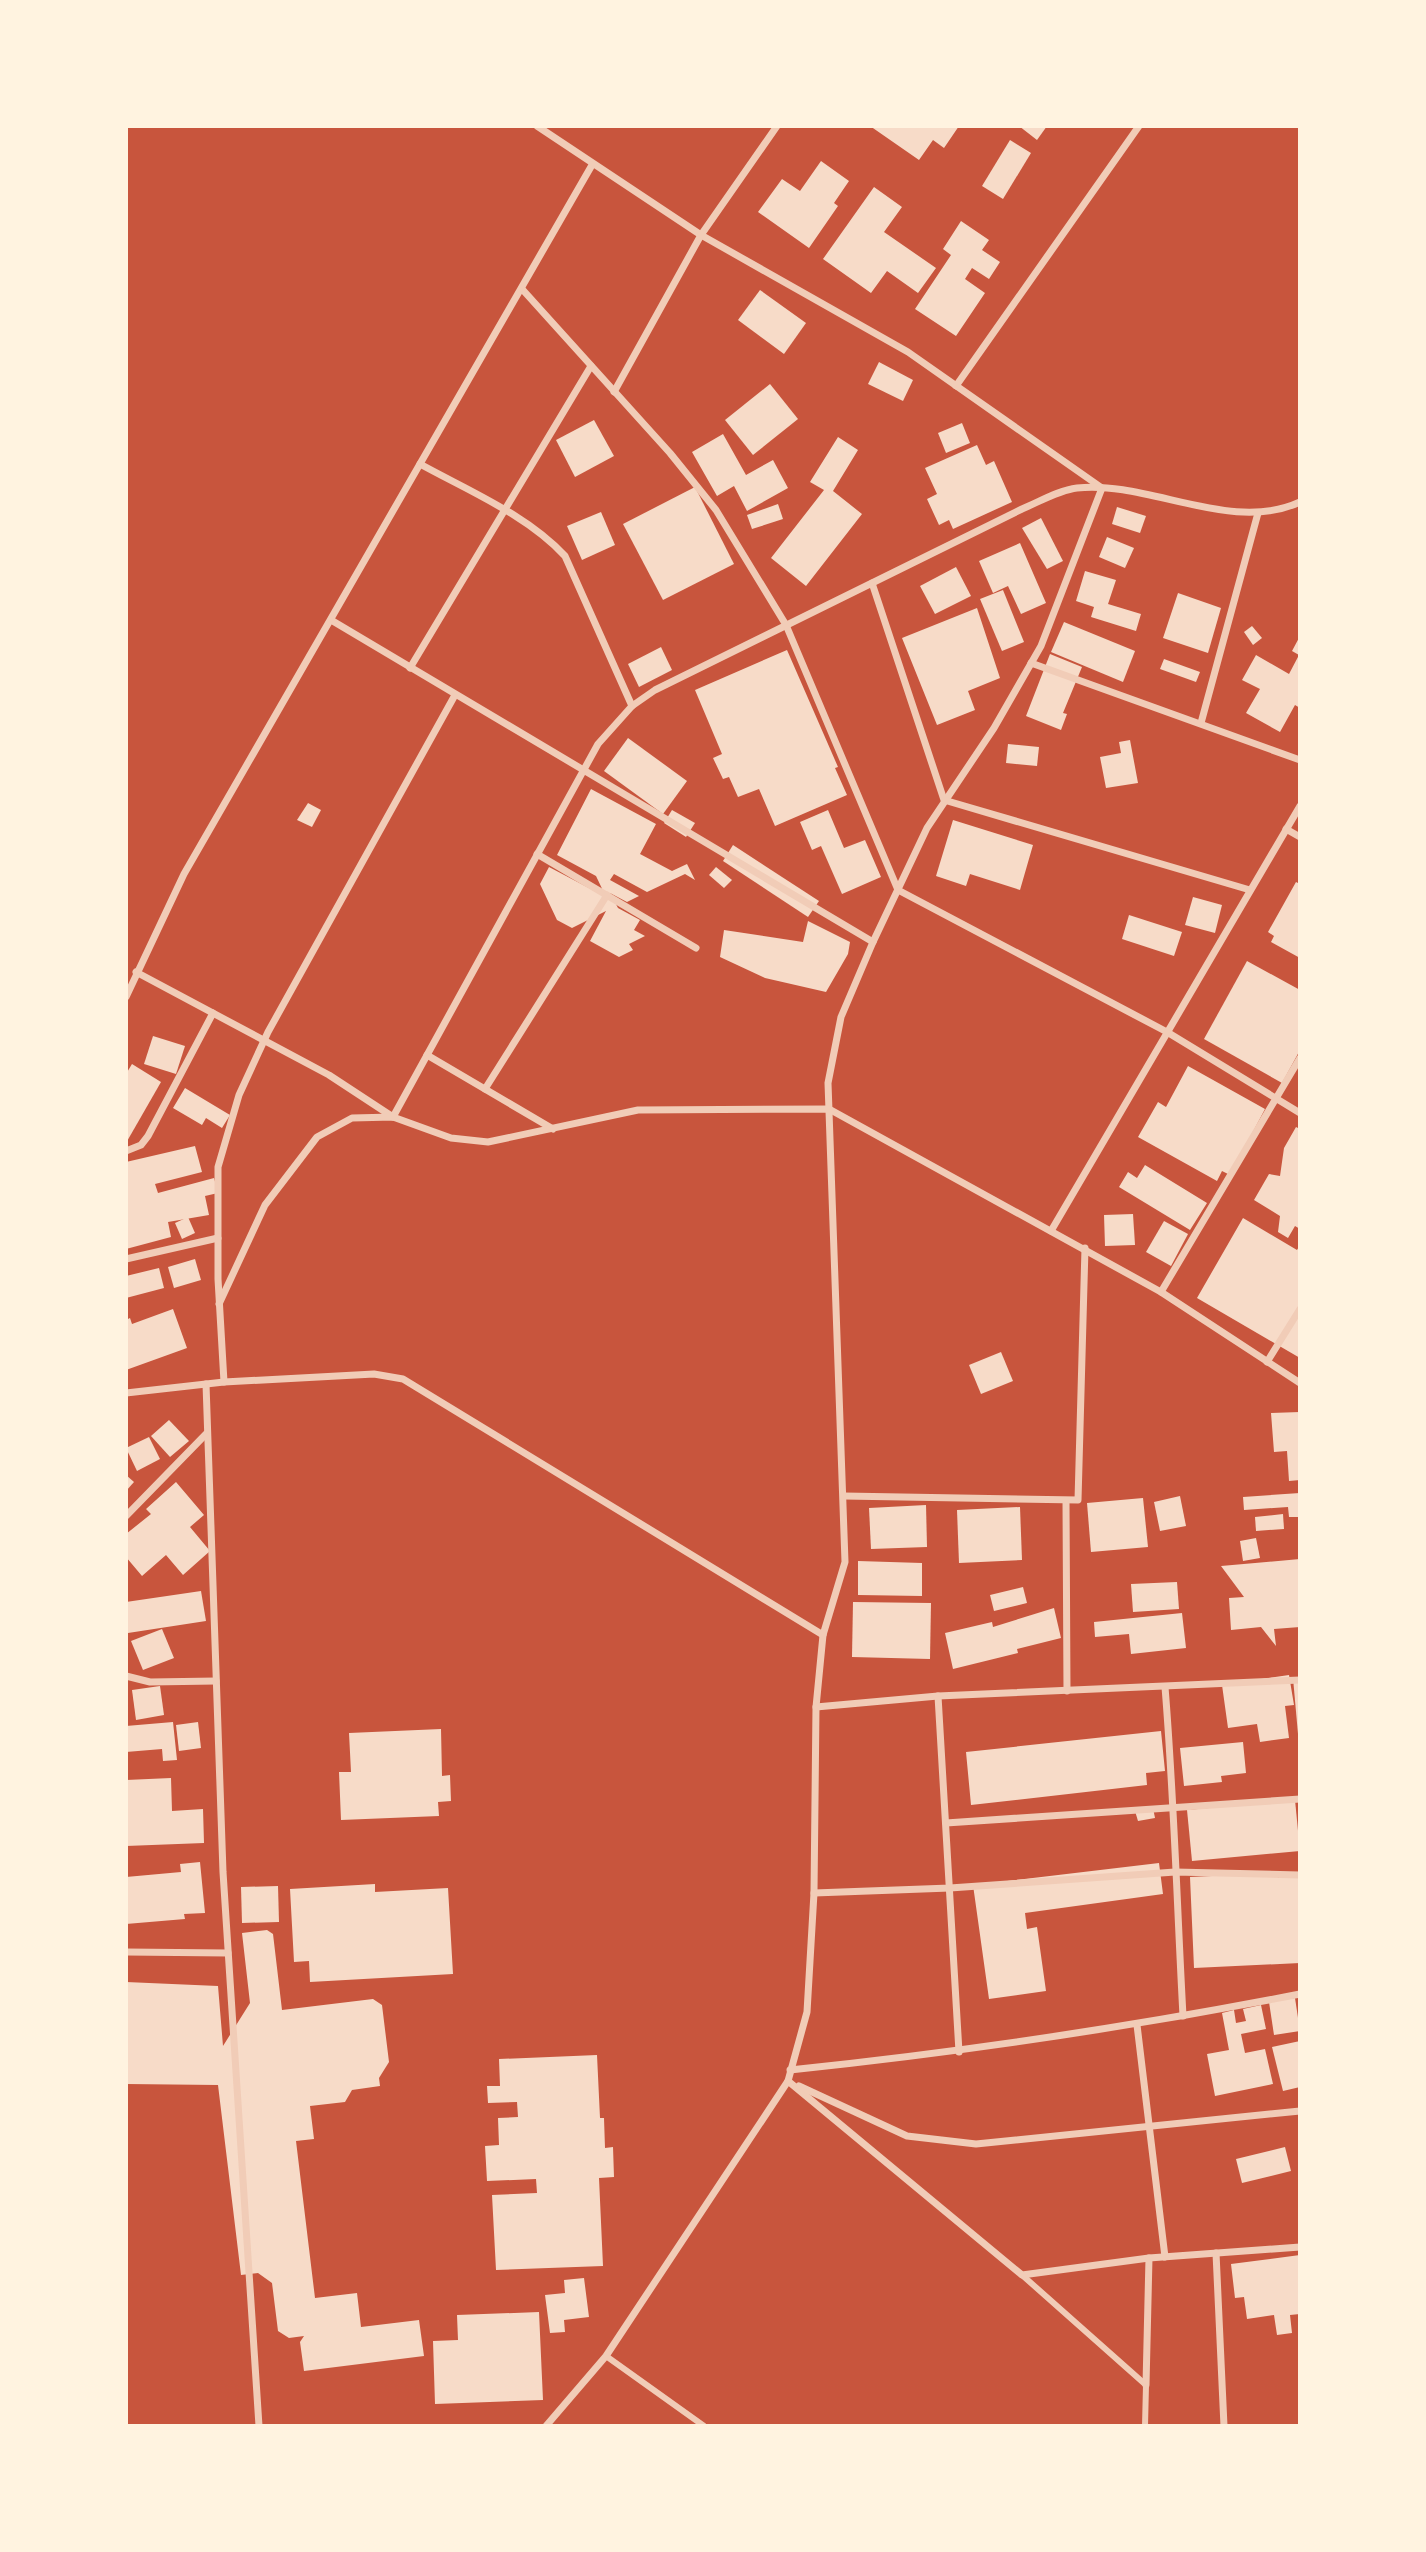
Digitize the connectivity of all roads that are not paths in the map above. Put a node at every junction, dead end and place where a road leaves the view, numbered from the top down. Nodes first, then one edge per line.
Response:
1 (537, 126) edge
2 (778, 126) edge
3 (1139, 126) edge
4 (592, 165) junction
5 (701, 235) junction
6 (522, 289) junction
7 (591, 366) junction
8 (956, 386) junction
9 (614, 392) junction
10 (421, 464) junction
11 (1102, 488) junction
12 (1300, 502) edge
13 (504, 510) junction
14 (1258, 513) junction
15 (872, 583) junction
16 (331, 620) junction
17 (786, 625) junction
18 (1031, 663) junction
19 (410, 668) junction
20 (455, 695) junction
21 (632, 706) junction
22 (1201, 723) junction
23 (1300, 760) edge
24 (584, 769) junction
25 (944, 800) junction
26 (1300, 806) edge
27 (1286, 829) junction
28 (1300, 837) edge
29 (537, 854) junction
30 (898, 890) junction
31 (1250, 890) junction
32 (607, 895) junction
33 (873, 942) junction
34 (696, 948) dead end
35 (136, 972) junction
36 (126, 997) edge
37 (214, 1013) junction
38 (1167, 1032) junction
39 (264, 1040) junction
40 (427, 1055) junction
41 (1300, 1058) edge
42 (485, 1089) junction
43 (1276, 1098) junction
44 (829, 1109) junction
45 (1300, 1113) edge
46 (393, 1117) junction
47 (554, 1129) junction
48 (126, 1151) edge
49 (1051, 1231) junction
50 (218, 1238) junction
51 (1085, 1248) junction
52 (126, 1259) edge
53 (1161, 1292) junction
54 (219, 1304) junction
55 (1300, 1309) edge
56 (1267, 1362) junction
57 (224, 1382) junction
58 (1300, 1383) edge
59 (206, 1384) junction
60 (126, 1393) edge
61 (206, 1434) junction
62 (844, 1496) junction
63 (1066, 1501) junction
64 (126, 1517) edge
65 (823, 1635) junction
66 (126, 1676) edge
67 (1300, 1680) edge
68 (216, 1681) junction
69 (1166, 1687) junction
70 (1068, 1691) junction
71 (938, 1696) junction
72 (816, 1706) junction
73 (1300, 1799) edge
74 (1175, 1806) junction
75 (946, 1823) junction
76 (1175, 1872) junction
77 (1300, 1875) edge
78 (950, 1888) junction
79 (814, 1894) junction
80 (126, 1952) edge
81 (228, 1953) junction
82 (1300, 1994) edge
83 (1183, 2016) junction
84 (1137, 2025) junction
85 (958, 2052) junction
86 (790, 2070) junction
87 (788, 2081) junction
88 (1300, 2110) edge
89 (1151, 2126) junction
90 (1300, 2247) edge
91 (1216, 2253) junction
92 (1165, 2257) junction
93 (1149, 2258) junction
94 (1022, 2275) junction
95 (606, 2356) junction
96 (1146, 2385) junction
97 (259, 2426) edge
98 (546, 2426) edge
99 (704, 2426) edge
100 (1145, 2426) edge
101 (1224, 2426) edge

1 - 4 street
2 - 5 street
3 - 8 street
4 - 5 street
4 - 6 street
5 - 8 street
5 - 9 street
6 - 7 street
6 - 10 street
7 - 9 street
7 - 13 street
8 - 11 street
9 - 17 street
10 - 13 street
10 - 16 street
11 - 14 street
11 - 15 street
11 - 18 street
12 - 14 street
13 - 19 street
13 - 21 street
14 - 22 street
15 - 17 street
15 - 25 street
16 - 19 street
16 - 35 street
17 - 21 street
17 - 30 street
18 - 22 street
18 - 25 street
19 - 20 street
20 - 24 street
20 - 39 street
21 - 24 street
22 - 23 street
24 - 29 street
24 - 33 street
25 - 30 street
25 - 31 street
26 - 27 street
27 - 28 street
27 - 31 street
29 - 32 street
29 - 40 street
30 - 33 street
30 - 38 street
31 - 38 street
32 - 34 street
32 - 42 street
33 - 44 street
35 - 36 street
35 - 37 street
37 - 39 street
37 - 48 street
38 - 43 street
38 - 49 street
39 - 46 street
39 - 50 street
40 - 42 street
40 - 46 street
41 - 43 street
42 - 47 street
43 - 45 street
43 - 53 street
44 - 47 street
44 - 49 street
44 - 62 street
46 - 47 street
46 - 54 street
49 - 51 street
50 - 52 street
50 - 54 street
51 - 53 street
51 - 63 street
53 - 56 street
54 - 57 street
55 - 56 street
56 - 58 street
57 - 59 street
57 - 65 street
59 - 60 street
59 - 61 street
61 - 64 street
61 - 68 street
62 - 63 street
62 - 65 street
63 - 70 street
65 - 72 street
66 - 68 street
67 - 69 street
68 - 81 street
69 - 70 street
69 - 74 street
70 - 71 street
71 - 72 street
71 - 75 street
72 - 79 street
73 - 74 street
74 - 75 street
74 - 76 street
75 - 78 street
76 - 77 street
76 - 78 street
76 - 83 street
78 - 79 street
78 - 85 street
79 - 86 street
80 - 81 street
81 - 97 street
82 - 83 street
83 - 84 street
84 - 85 street
84 - 89 street
85 - 86 street
86 - 87 street
87 - 89 street
87 - 94 street
87 - 95 street
88 - 89 street
89 - 92 street
90 - 91 street
91 - 92 street
91 - 101 street
92 - 93 street
93 - 94 street
93 - 96 street
94 - 96 street
95 - 98 street
95 - 99 street
96 - 100 street

